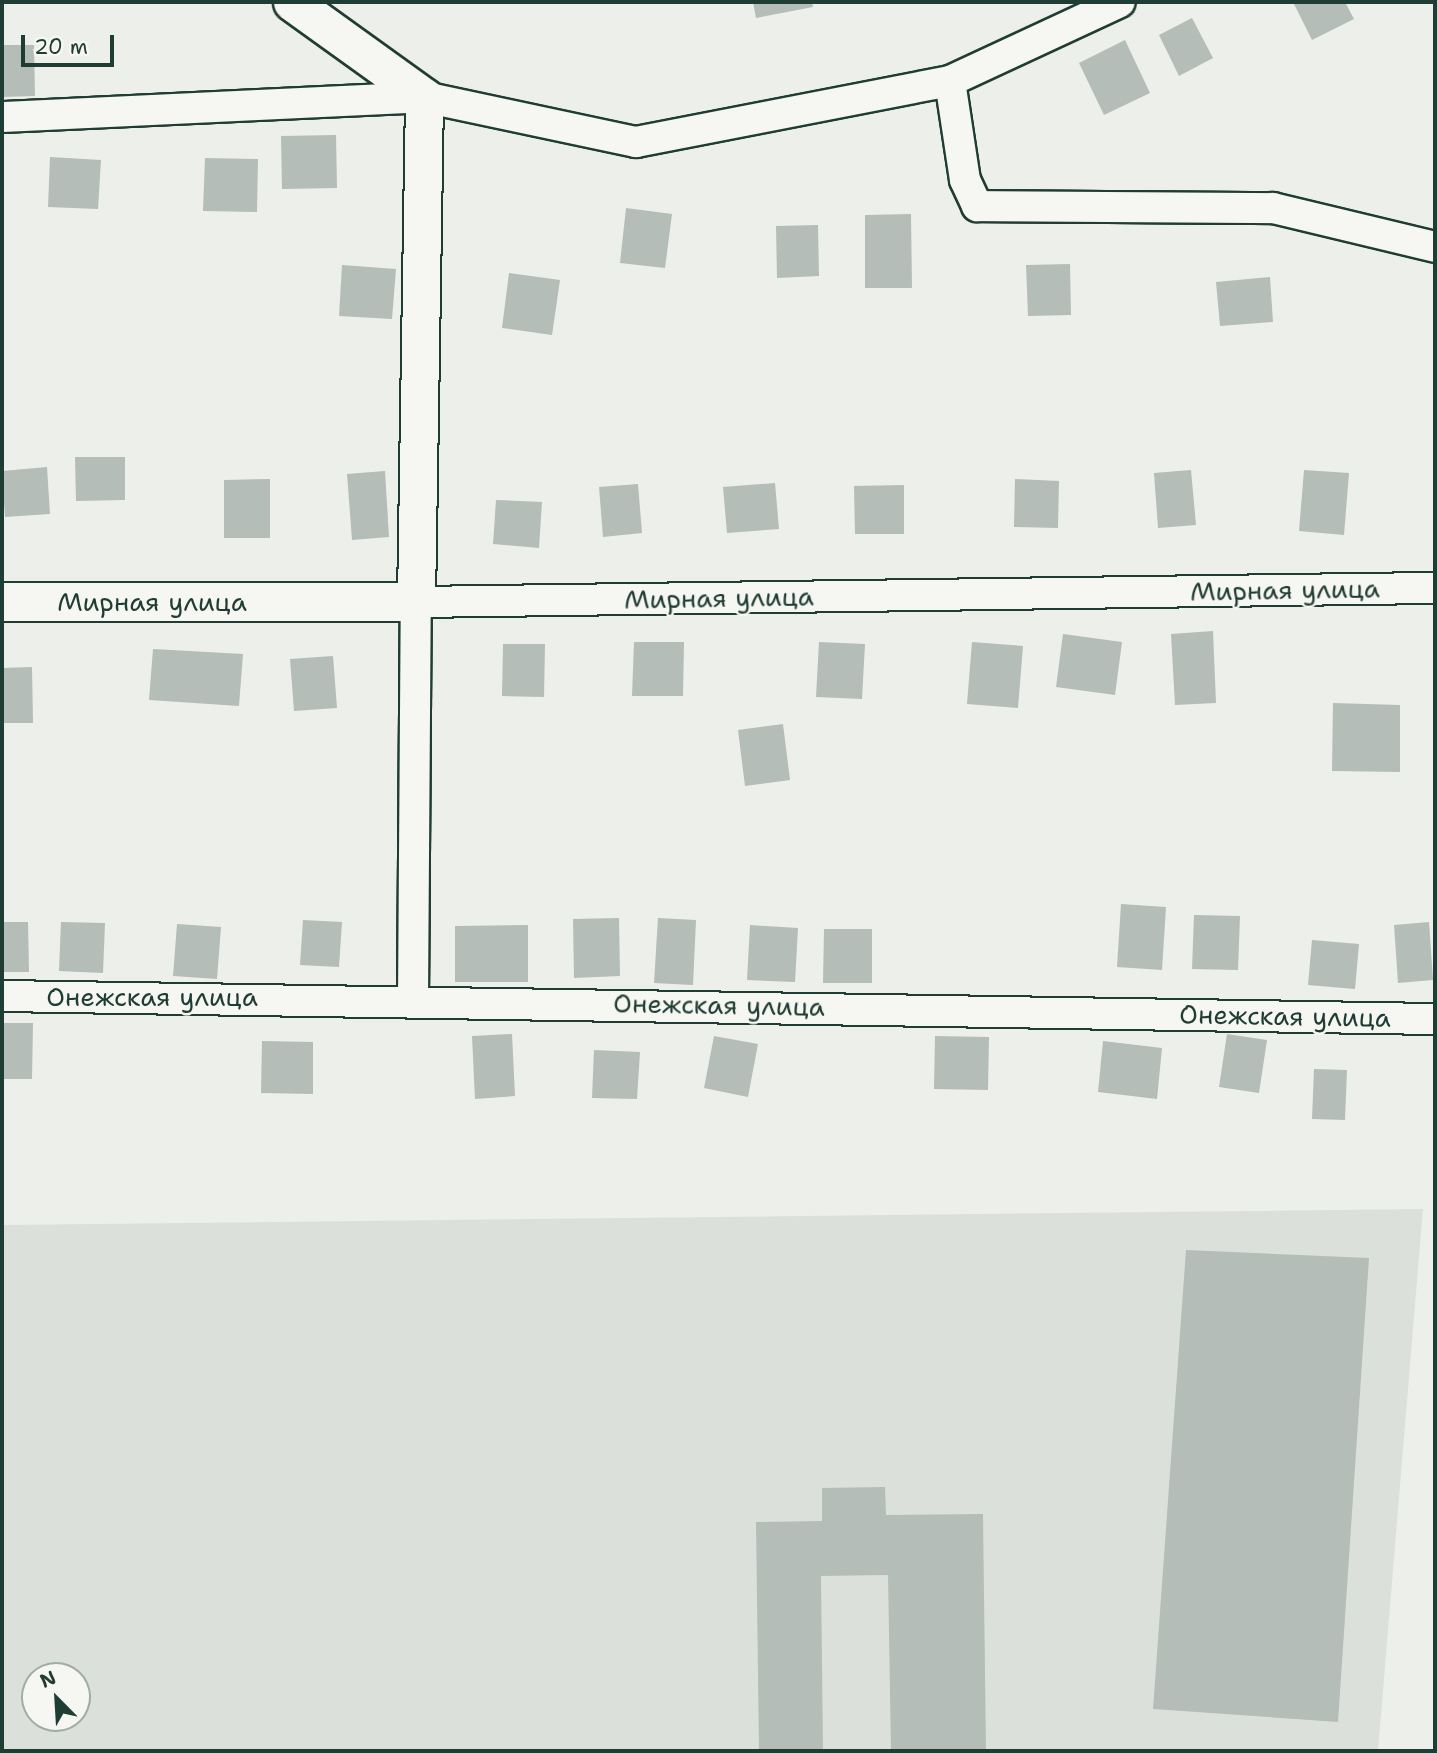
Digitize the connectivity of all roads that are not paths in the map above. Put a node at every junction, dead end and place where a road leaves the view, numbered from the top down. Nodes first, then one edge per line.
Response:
1 (292, 2) edge
2 (1120, 2) edge
3 (950, 81) junction
4 (424, 97) junction
5 (2, 117) edge
6 (1435, 247) edge
7 (1435, 588) edge
8 (2, 602) edge
9 (416, 602) junction
10 (2, 996) edge
11 (413, 999) junction
12 (1435, 1018) edge

1 - 4 street
2 - 3 street
3 - 4 street
3 - 6 street
4 - 5 street
4 - 9 street
7 - 9 street, Мирная улица
8 - 9 main road, Мирная улица
9 - 11 street
10 - 11 street, Онежская улица
11 - 12 street, Онежская улица

